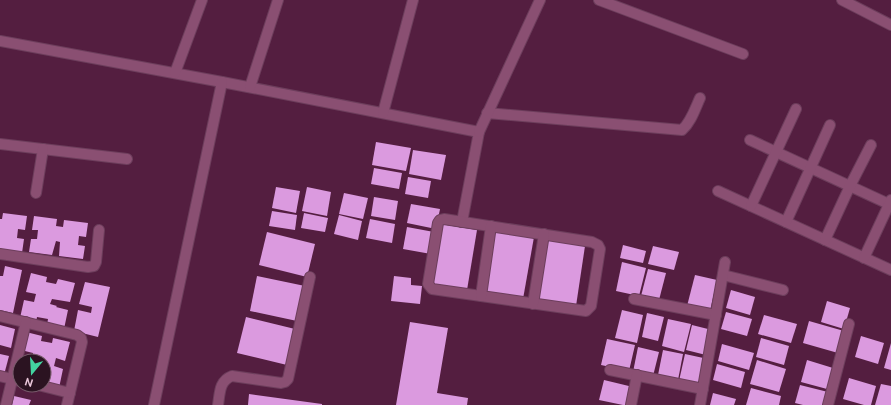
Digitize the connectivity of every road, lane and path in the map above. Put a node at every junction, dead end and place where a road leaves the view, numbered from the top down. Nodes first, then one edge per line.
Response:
1 (202, 0) edge
2 (278, 0) edge
3 (413, 0) edge
4 (540, 0) edge
5 (600, 0) edge
6 (842, 0) edge
7 (891, 26) edge
8 (0, 41) edge
9 (743, 54) dead end
10 (175, 73) junction
11 (222, 82) junction
12 (250, 87) junction
13 (700, 98) dead end
14 (796, 109) dead end
15 (382, 113) junction
16 (488, 113) junction
17 (830, 124) dead end
18 (479, 132) junction
19 (750, 140) dead end
20 (0, 144) edge
21 (871, 145) dead end
22 (43, 149) junction
23 (775, 152) junction
24 (127, 159) dead end
25 (810, 168) junction
26 (850, 186) junction
27 (718, 191) dead end
28 (36, 193) dead end
29 (890, 203) edge
30 (751, 206) junction
31 (462, 222) junction
32 (786, 222) junction
33 (491, 226) junction
34 (100, 230) dead end
35 (544, 234) junction
36 (826, 240) junction
37 (0, 254) edge
38 (864, 258) junction
39 (725, 262) dead end
40 (891, 270) edge
41 (723, 274) junction
42 (310, 277) dead end
43 (783, 290) dead end
44 (481, 296) junction
45 (634, 299) dead end
46 (533, 304) junction
47 (716, 315) junction
48 (0, 316) edge
49 (26, 322) junction
50 (849, 324) dead end
51 (21, 353) edge
52 (610, 370) dead end
53 (636, 375) junction
54 (0, 376) edge
55 (12, 379) edge
56 (52, 388) edge
57 (703, 389) junction
58 (12, 390) edge
59 (70, 393) junction
60 (6, 405) edge
61 (67, 405) edge
62 (154, 405) edge
63 (218, 405) edge
64 (631, 405) edge
65 (700, 405) edge
66 (828, 405) edge

1 - 10 street
2 - 12 street
3 - 15 street
4 - 16 street
5 - 9 street
6 - 7 street
8 - 10 street
10 - 11 street
11 - 12 street
11 - 62 street
12 - 15 street
13 - 16 street
14 - 23 street
15 - 18 street
16 - 18 street
17 - 25 street
18 - 31 street
19 - 23 street
20 - 22 street
21 - 26 street
22 - 24 street
22 - 28 street
23 - 25 street
23 - 30 street
25 - 26 street
25 - 32 street
26 - 29 street
26 - 36 street
27 - 30 street
29 - 38 street
30 - 32 street
31 - 33 street
31 - 44 street
32 - 36 street
33 - 35 street
33 - 44 street
34 - 37 street
35 - 46 street
35 - 46 street
36 - 38 street
38 - 40 street
39 - 41 street
41 - 43 street
41 - 47 street
42 - 63 street
44 - 46 street
45 - 47 street
47 - 57 street
48 - 49 street
49 - 51 street
49 - 59 street
50 - 66 street
52 - 53 street
53 - 57 street
53 - 64 street
54 - 55 street
56 - 59 street
57 - 65 street
58 - 60 street
59 - 61 street

